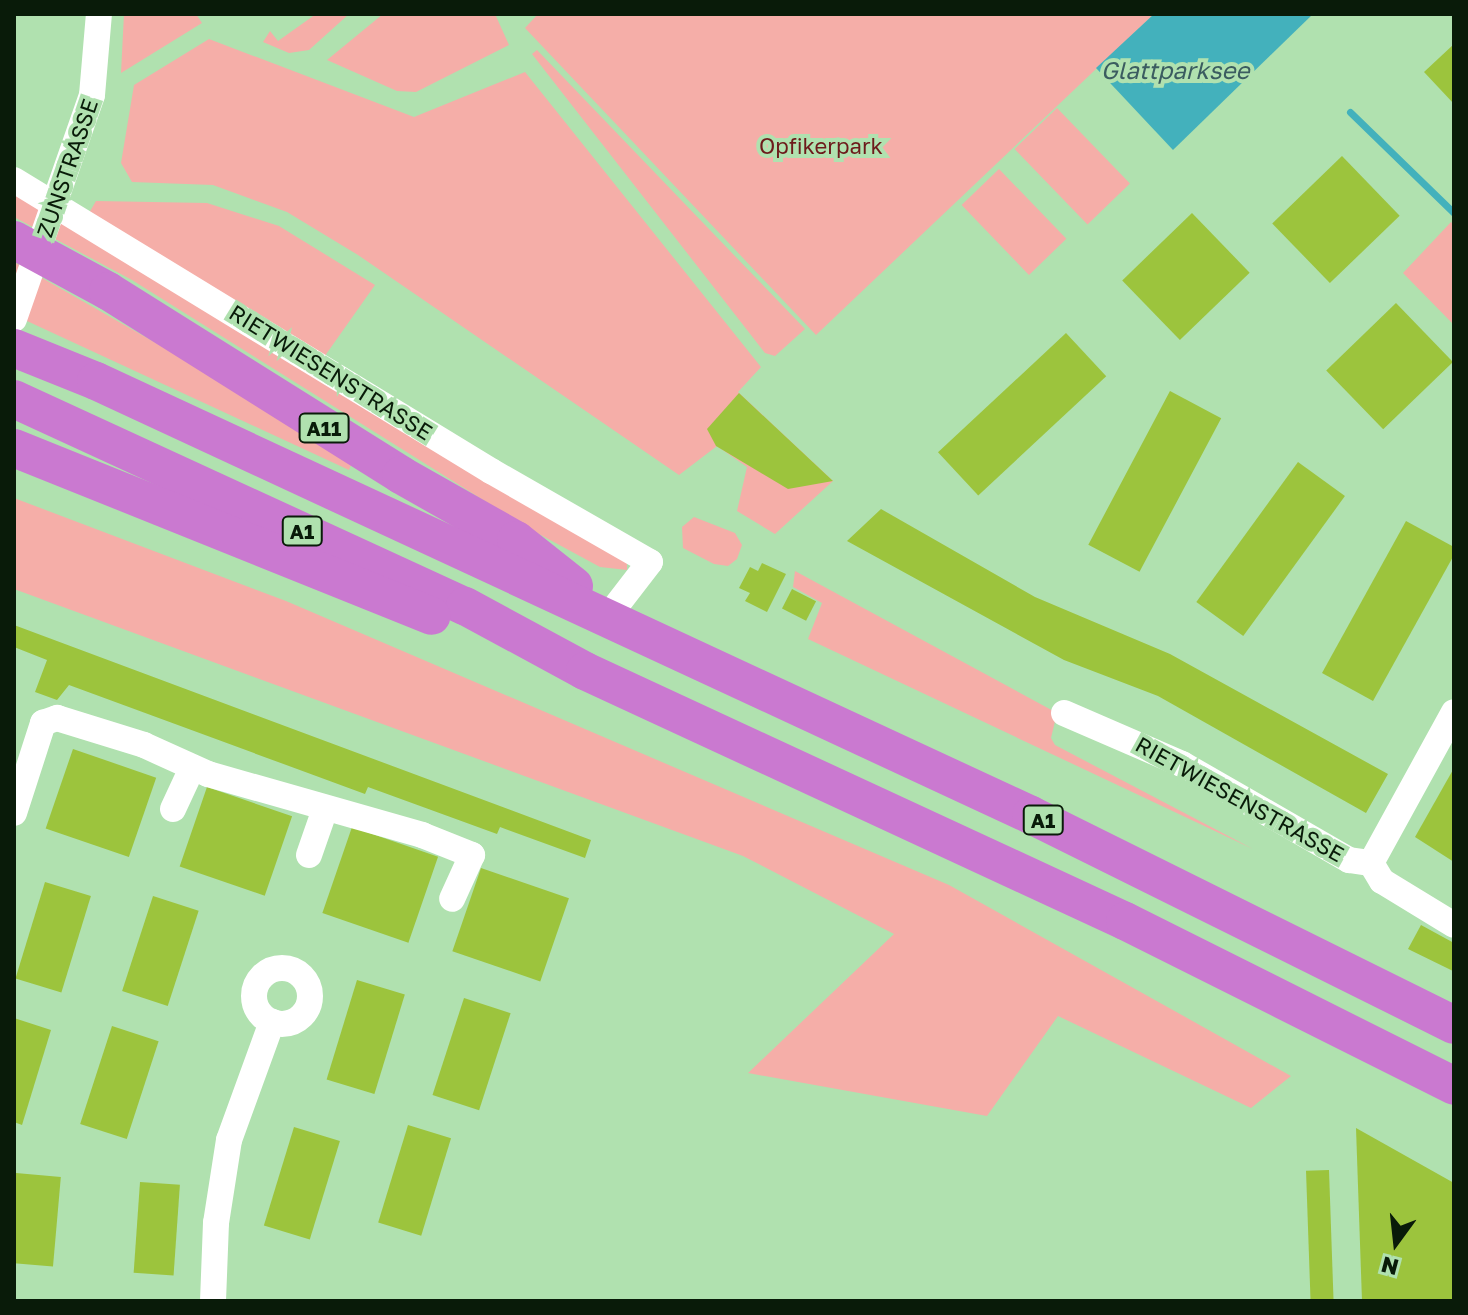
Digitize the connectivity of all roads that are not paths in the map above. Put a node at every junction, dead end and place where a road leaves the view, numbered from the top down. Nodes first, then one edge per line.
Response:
1 (99, 14) edge
2 (14, 180) edge
3 (14, 240) edge
4 (14, 319) edge
5 (14, 330) edge
6 (14, 348) edge
7 (96, 381) junction
8 (14, 399) edge
9 (14, 448) edge
10 (618, 621) junction
11 (585, 671) junction
12 (1454, 712) edge
13 (1064, 713) dead end
14 (192, 768) junction
15 (173, 809) dead end
16 (325, 809) junction
17 (14, 813) edge
18 (309, 855) dead end
19 (1371, 863) junction
20 (452, 899) dead end
21 (1454, 925) edge
22 (272, 1022) dead end
23 (1454, 1025) edge
24 (1454, 1086) edge
25 (213, 1301) edge

1 - 4 street, ZUNSTRASSE
2 - 10 street, RIETWIESENSTRASSE
3 - 10 highway, A11
5 - 7 highway
6 - 7 highway, A1
7 - 10 highway, A1
8 - 11 highway, A1
9 - 11 highway
10 - 23 highway, A1
11 - 24 highway, A1
12 - 19 street
13 - 19 street, RIETWIESENSTRASSE
14 - 15 street
14 - 16 street
14 - 17 street
16 - 18 street
16 - 20 street
19 - 21 street
22 - 25 street

